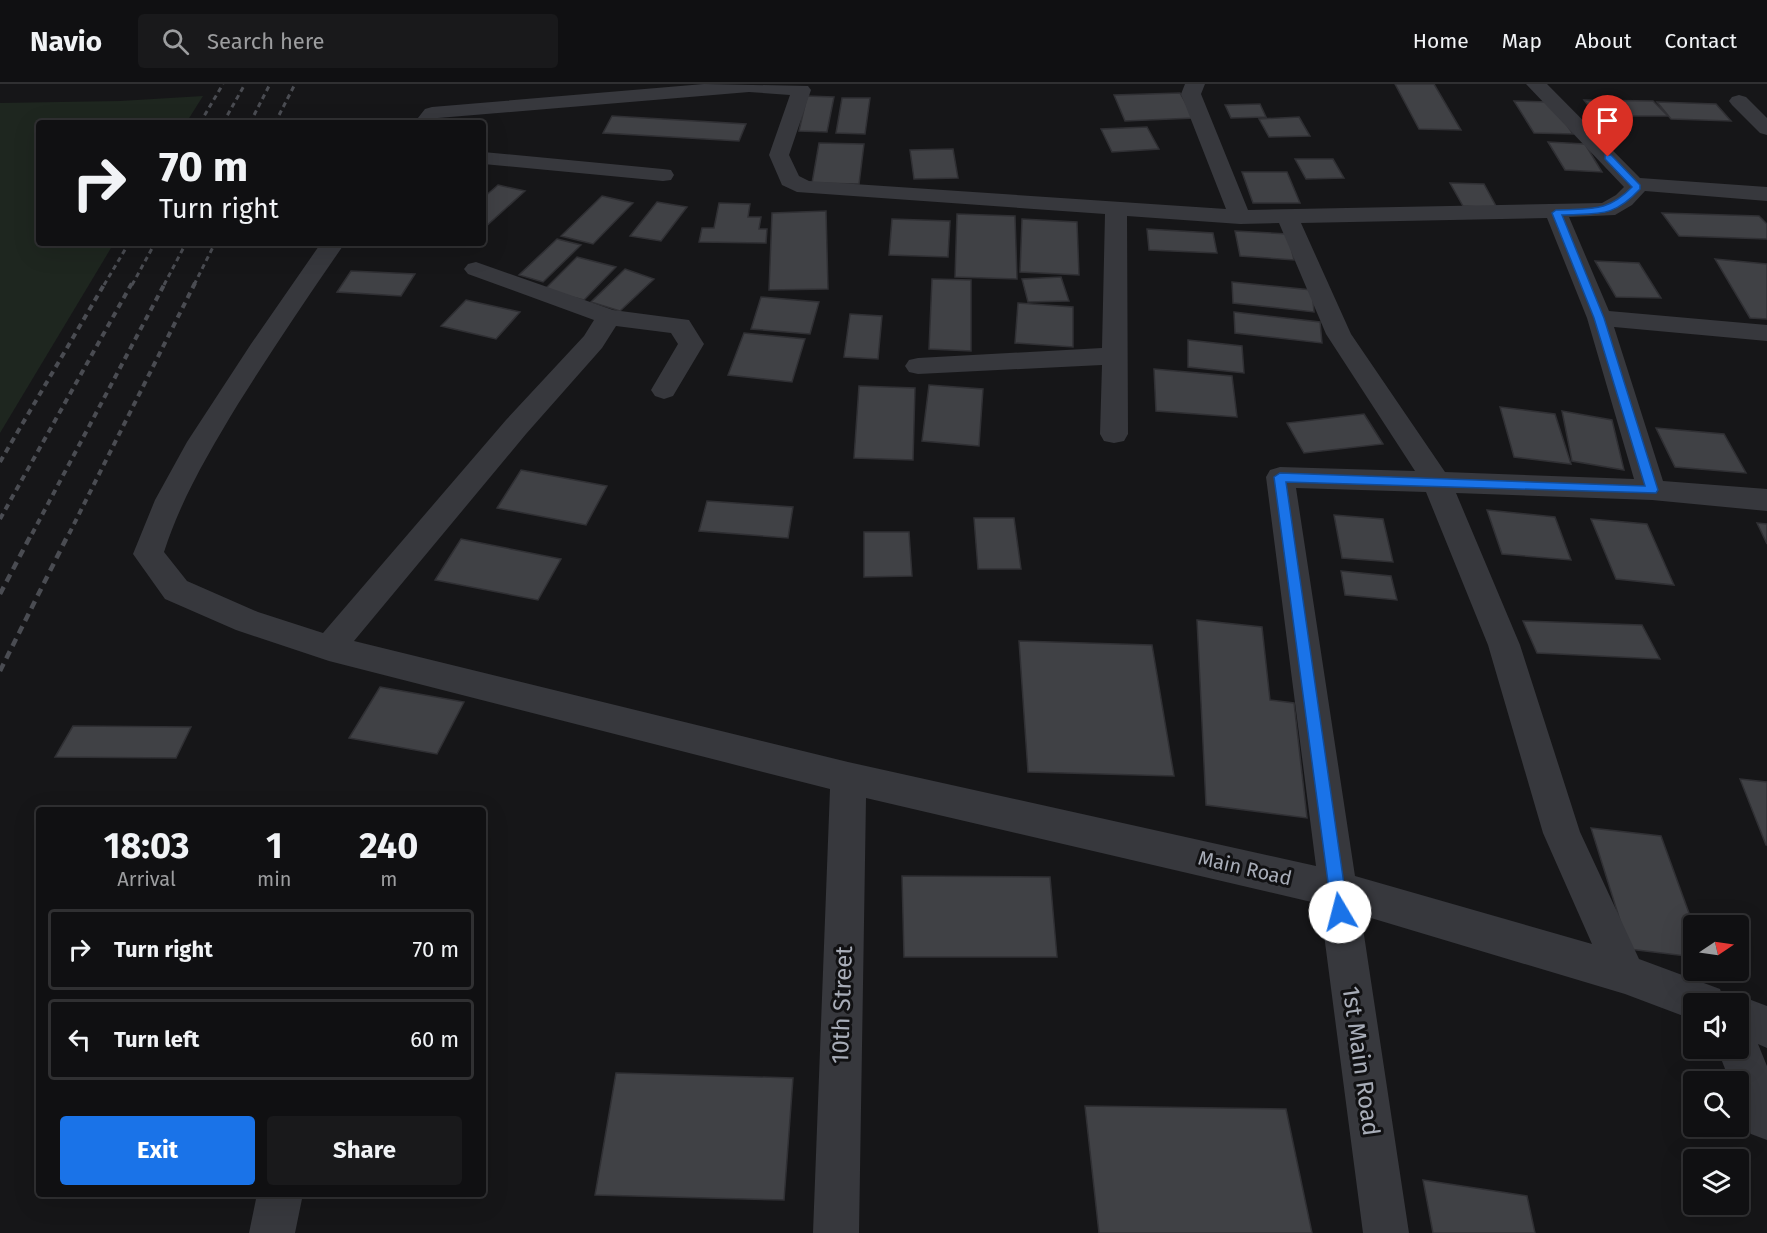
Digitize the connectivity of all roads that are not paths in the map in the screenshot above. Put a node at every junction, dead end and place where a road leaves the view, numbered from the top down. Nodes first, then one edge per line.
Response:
1 (1195, 84) edge
2 (1536, 84) edge
3 (1739, 101) dead end
4 (426, 120) edge
5 (1767, 129) edge
6 (486, 158) edge
7 (663, 175) dead end
8 (1637, 187) junction
9 (1767, 194) edge
10 (1116, 210) junction
11 (1556, 213) junction
12 (1240, 216) junction
13 (1287, 216) junction
14 (331, 246) edge
15 (476, 269) dead end
16 (609, 317) junction
17 (1599, 318) junction
18 (1767, 333) edge
19 (1115, 356) junction
20 (918, 366) dead end
21 (664, 390) dead end
22 (1114, 434) dead end
23 (1437, 483) junction
24 (1652, 490) junction
25 (1767, 500) edge
26 (329, 648) junction
27 (848, 778) junction
28 (1336, 888) junction
29 (1625, 974) junction
30 (1683, 996) edge
31 (1749, 1020) edge
32 (1767, 1027) edge
33 (1742, 1059) edge
34 (1767, 1118) edge
35 (279, 1197) edge
36 (272, 1233) edge
37 (836, 1233) edge
38 (1386, 1233) edge

1 - 12 street
2 - 8 street
3 - 5 street
4 - 10 street
6 - 7 street
8 - 9 street
8 - 11 street
10 - 12 street
10 - 19 street
11 - 13 street
11 - 17 street
12 - 13 street
13 - 23 street
14 - 26 street, Main Road
15 - 16 street
16 - 21 street
16 - 26 street
17 - 18 street
17 - 24 street
19 - 20 street
19 - 22 street
23 - 24 street
23 - 28 street, 1st Main Road
23 - 29 street
24 - 25 street
26 - 27 street, Main Road
27 - 28 street, Main Road
27 - 37 street, 10th Street
28 - 29 street, Main Road
28 - 38 street, 1st Main Road
29 - 30 street, Main Road
31 - 32 street
33 - 34 street
35 - 36 street

